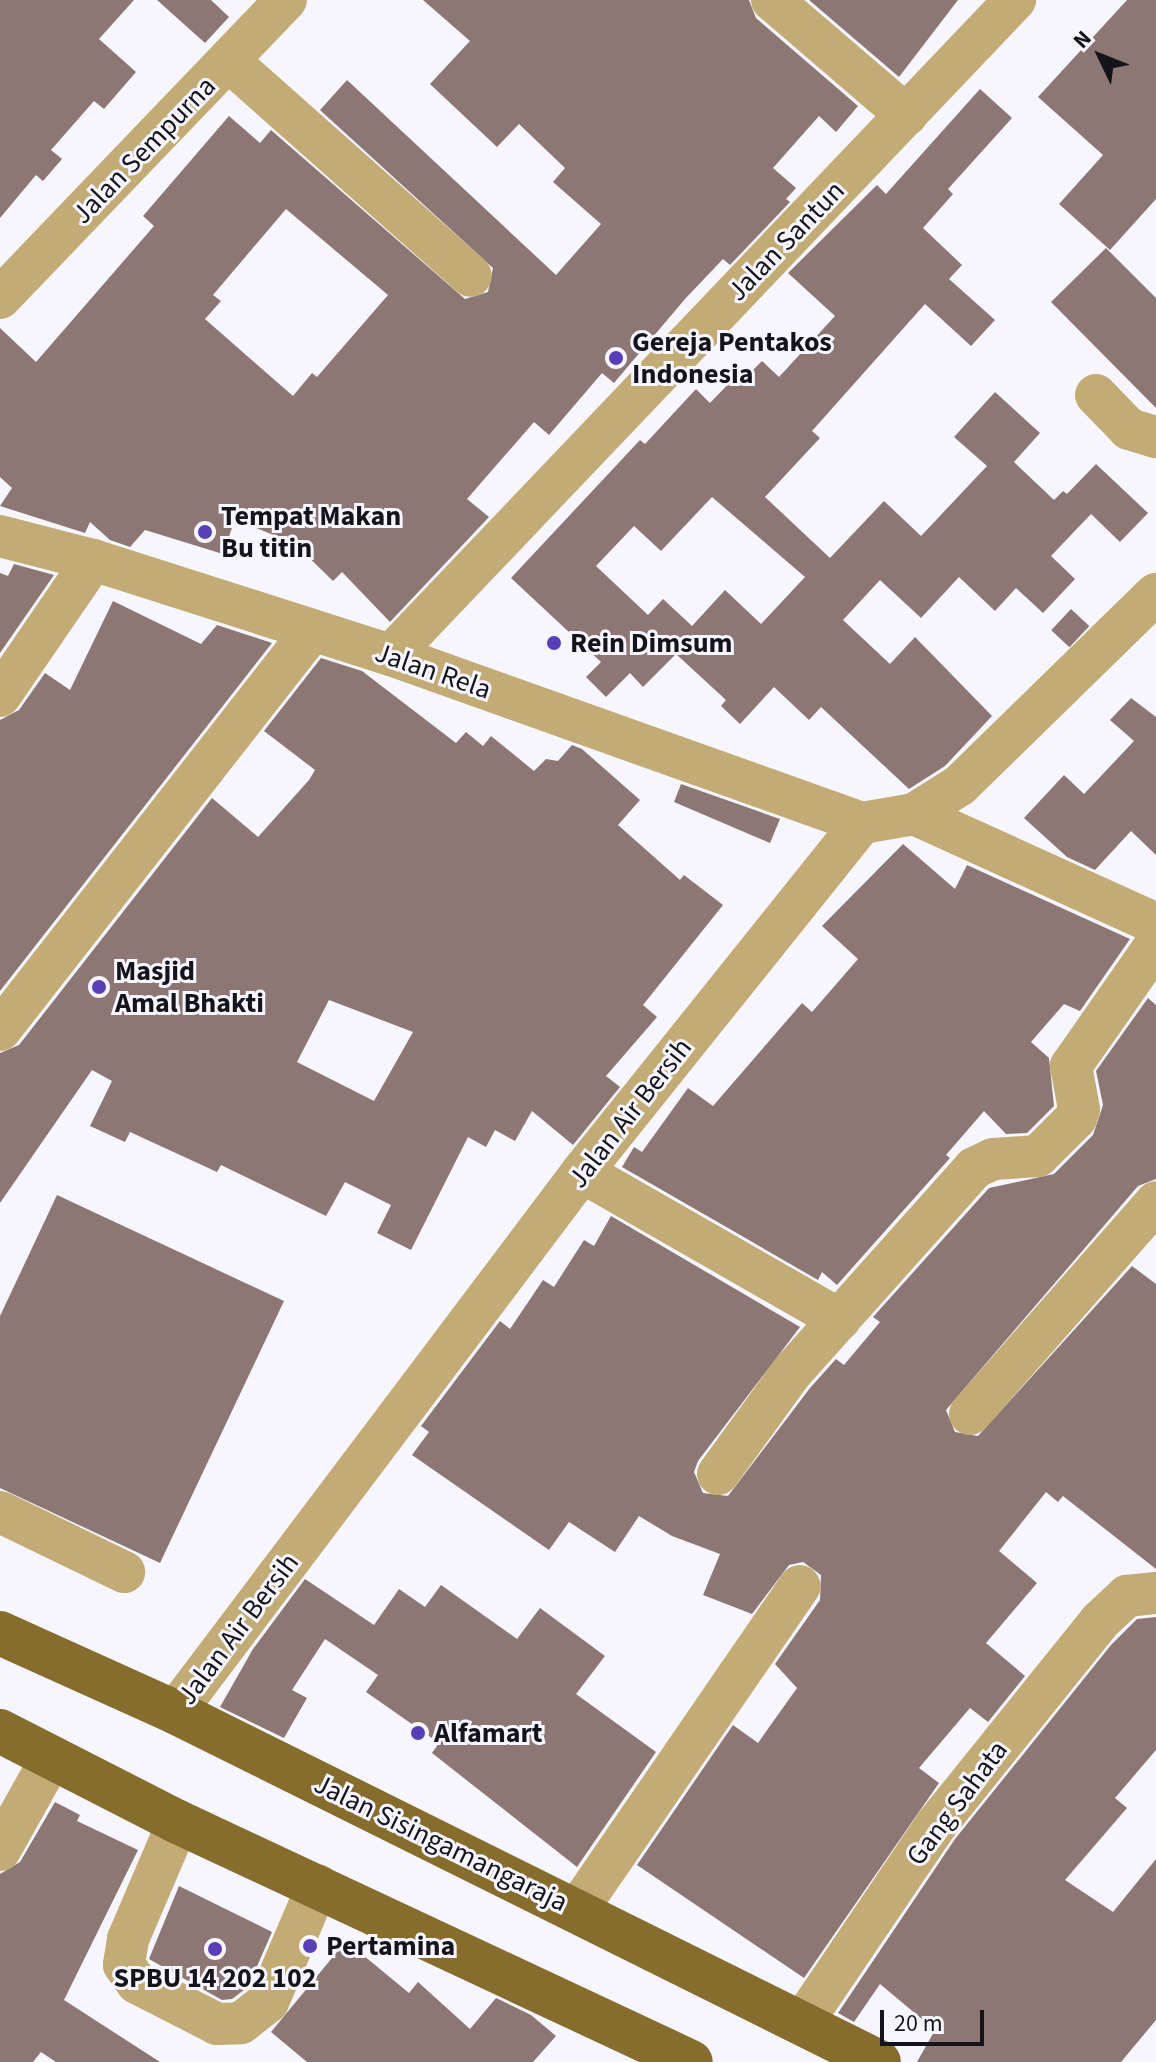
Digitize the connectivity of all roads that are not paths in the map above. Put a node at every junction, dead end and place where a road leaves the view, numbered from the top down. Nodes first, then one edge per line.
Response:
1 (286, 0) edge
2 (772, 0) edge
3 (1015, 0) edge
4 (230, 62) junction
5 (906, 115) junction
6 (471, 276) dead end
7 (0, 298) edge
8 (1096, 395) dead end
9 (1156, 437) edge
10 (0, 536) edge
11 (93, 560) junction
12 (1156, 594) edge
13 (311, 632) junction
14 (391, 655) junction
15 (0, 696) edge
16 (914, 814) junction
17 (862, 823) junction
18 (1156, 924) edge
19 (1156, 944) edge
20 (0, 1030) edge
21 (582, 1172) junction
22 (1156, 1202) edge
23 (840, 1320) junction
24 (970, 1414) dead end
25 (718, 1474) dead end
26 (0, 1512) edge
27 (124, 1572) dead end
28 (800, 1586) dead end
29 (1141, 1594) edge
30 (0, 1633) edge
31 (175, 1712) junction
32 (0, 1731) edge
33 (52, 1757) junction
34 (178, 1822) junction
35 (0, 1850) edge
36 (318, 1885) junction
37 (577, 1910) junction
38 (802, 2023) junction
39 (691, 2062) edge
40 (879, 2062) edge

1 - 4 street, Jalan Sempurna
2 - 5 street
3 - 5 street, Jalan Santun
4 - 6 street
4 - 7 street, Jalan Sempurna
5 - 14 street, Jalan Santun
8 - 9 street
10 - 11 street, Jalan Rela
11 - 13 street, Jalan Rela
11 - 15 street
12 - 16 street
13 - 14 street, Jalan Rela
13 - 20 street
14 - 17 street, Jalan Rela
16 - 17 street
16 - 18 street
17 - 21 street, Jalan Air Bersih
19 - 23 street
21 - 23 street
21 - 31 street, Jalan Air Bersih
22 - 24 street
23 - 25 street
26 - 27 street
28 - 37 street
29 - 38 street, Gang Sahata
30 - 31 main road, Jalan Sisingamangaraja
31 - 37 main road, Jalan Sisingamangaraja
32 - 33 main road
33 - 34 main road
33 - 35 street
34 - 36 main road
34 - 36 street
36 - 39 main road
37 - 38 main road, Jalan Sisingamangaraja
38 - 40 main road, Jalan Sisingamangaraja

